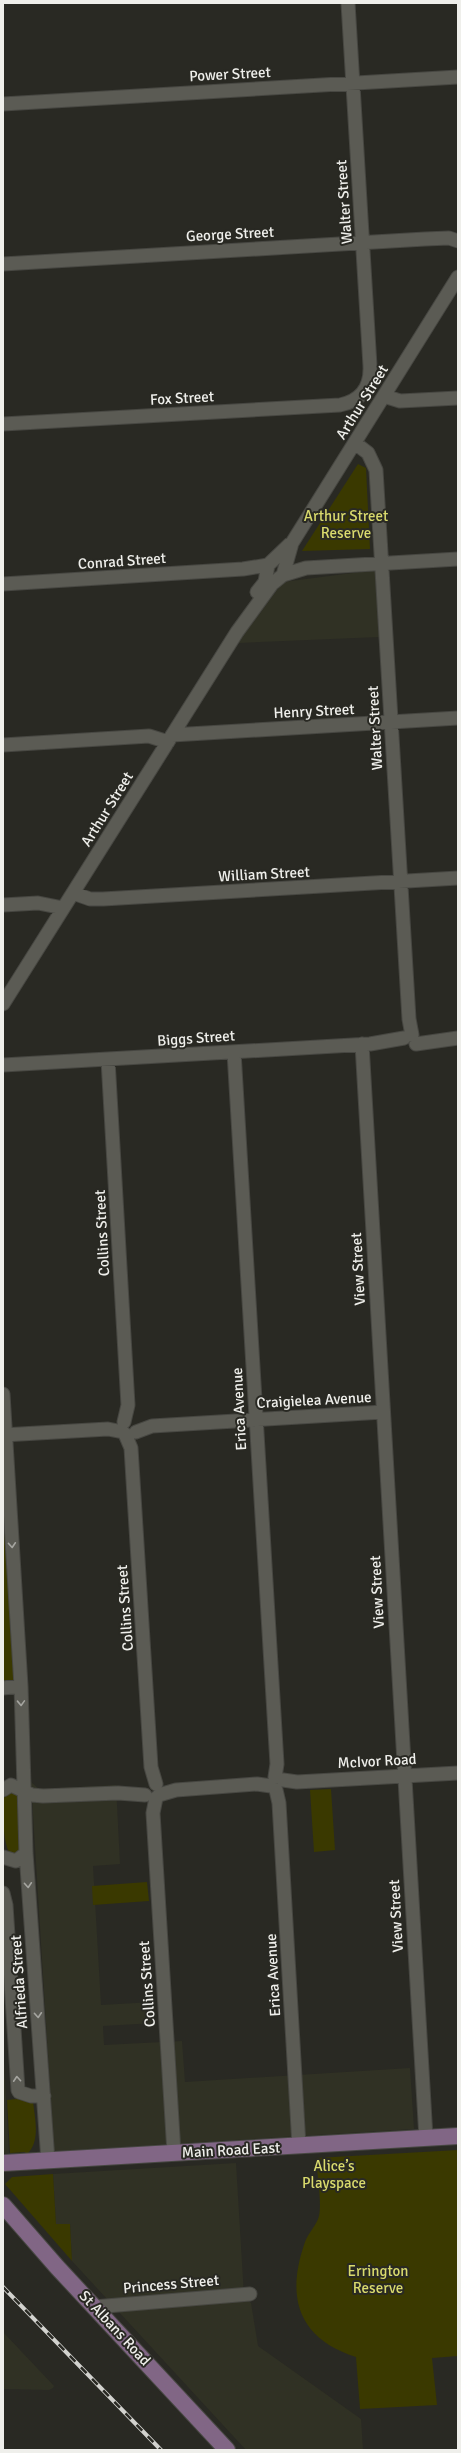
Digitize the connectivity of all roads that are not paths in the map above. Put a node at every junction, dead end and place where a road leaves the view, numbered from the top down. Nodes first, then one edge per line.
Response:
1 (348, 3) edge
2 (458, 77) edge
3 (353, 83) junction
4 (3, 104) edge
5 (458, 240) edge
6 (363, 242) junction
7 (3, 264) edge
8 (458, 277) edge
9 (384, 396) junction
10 (360, 397) joint
11 (458, 398) edge
12 (3, 424) edge
13 (355, 443) junction
14 (458, 559) edge
15 (382, 564) junction
16 (276, 570) junction
17 (3, 584) edge
18 (458, 718) edge
19 (390, 722) junction
20 (170, 739) junction
21 (3, 745) edge
22 (458, 878) edge
23 (400, 881) junction
24 (72, 893) junction
25 (3, 905) edge
26 (63, 908) junction
27 (3, 1004) edge
28 (458, 1038) edge
29 (410, 1039) junction
30 (362, 1044) junction
31 (234, 1052) junction
32 (108, 1060) junction
33 (5, 1065) edge
34 (3, 1394) edge
35 (383, 1412) junction
36 (256, 1420) junction
37 (129, 1427) junction
38 (4, 1435) edge
39 (7, 1527) edge
40 (21, 1686) junction
41 (3, 1688) edge
42 (458, 1772) edge
43 (404, 1776) junction
44 (278, 1781) junction
45 (3, 1790) edge
46 (23, 1790) junction
47 (152, 1791) junction
48 (43, 1796) junction
49 (24, 1818) junction
50 (26, 1854) junction
51 (3, 1856) edge
52 (3, 1894) edge
53 (44, 2096) junction
54 (458, 2136) edge
55 (426, 2138) junction
56 (299, 2146) junction
57 (174, 2153) junction
58 (48, 2161) junction
59 (3, 2162) edge
60 (3, 2205) edge
61 (250, 2294) dead end
62 (94, 2307) junction
63 (227, 2450) edge

1 - 3 street, Walter Street
2 - 3 street, Power Street
3 - 4 street, Power Street
3 - 6 street, Walter Street
5 - 6 street, George Street
6 - 7 street, George Street
6 - 10 street, Walter Street
8 - 9 street, Arthur Street
9 - 11 street
9 - 13 street, Arthur Street
10 - 12 street, Fox Street
13 - 15 street, Walter Street
13 - 16 street, Arthur Street
14 - 15 street, Conrad Street
15 - 16 street, Conrad Street
15 - 19 street, Walter Street
16 - 17 street, Conrad Street
16 - 20 street, Arthur Street
18 - 19 street, Henry Street
19 - 20 street, Henry Street
19 - 23 street, Walter Street
20 - 21 street, Henry Street
20 - 24 street, Arthur Street
22 - 23 street, William Street
23 - 24 street, William Street
23 - 29 street, Walter Street
24 - 26 street, Arthur Street
25 - 26 street
26 - 27 street, Arthur Street
28 - 29 street, Biggs Street
29 - 30 street, Biggs Street
30 - 31 street, Biggs Street
30 - 35 street, View Street
31 - 32 street, Biggs Street
31 - 36 street, Erica Avenue
32 - 33 street, Biggs Street
32 - 37 street, Collins Street
34 - 38 street, Alfrieda Street
35 - 36 street, Craigielea Avenue
35 - 43 street, View Street
36 - 37 street, Craigielea Avenue
36 - 44 street, Erica Avenue
37 - 38 street, Craigielea Avenue
37 - 47 street, Collins Street
38 - 39 street, Alfrieda Street
39 -> 40 street, Alfrieda Street
40 - 41 street
40 -> 46 street, Alfrieda Street
42 - 43 street, McIvor Road
43 - 44 street, McIvor Road
43 - 55 street, View Street
44 - 47 street, McIvor Road
44 - 56 street, Erica Avenue
45 - 46 street, McIvor Road
46 - 48 street, McIvor Road
46 - 49 street, Alfrieda Street
47 - 48 street, McIvor Road
47 - 57 street, Collins Street
48 - 49 street
49 - 50 street, Alfrieda Street
50 - 51 street
50 -> 53 street, Alfrieda Street
53 -> 52 street, Alfrieda Street
53 - 58 street, Alfrieda Street
54 - 55 main road, Main Road East
55 - 56 main road, Main Road East
56 - 57 main road, Main Road East
57 - 58 main road, Main Road East
58 - 59 main road, Main Road East
60 - 62 main road, St Albans Road
61 - 62 street, Princess Street
62 - 63 main road, St Albans Road

